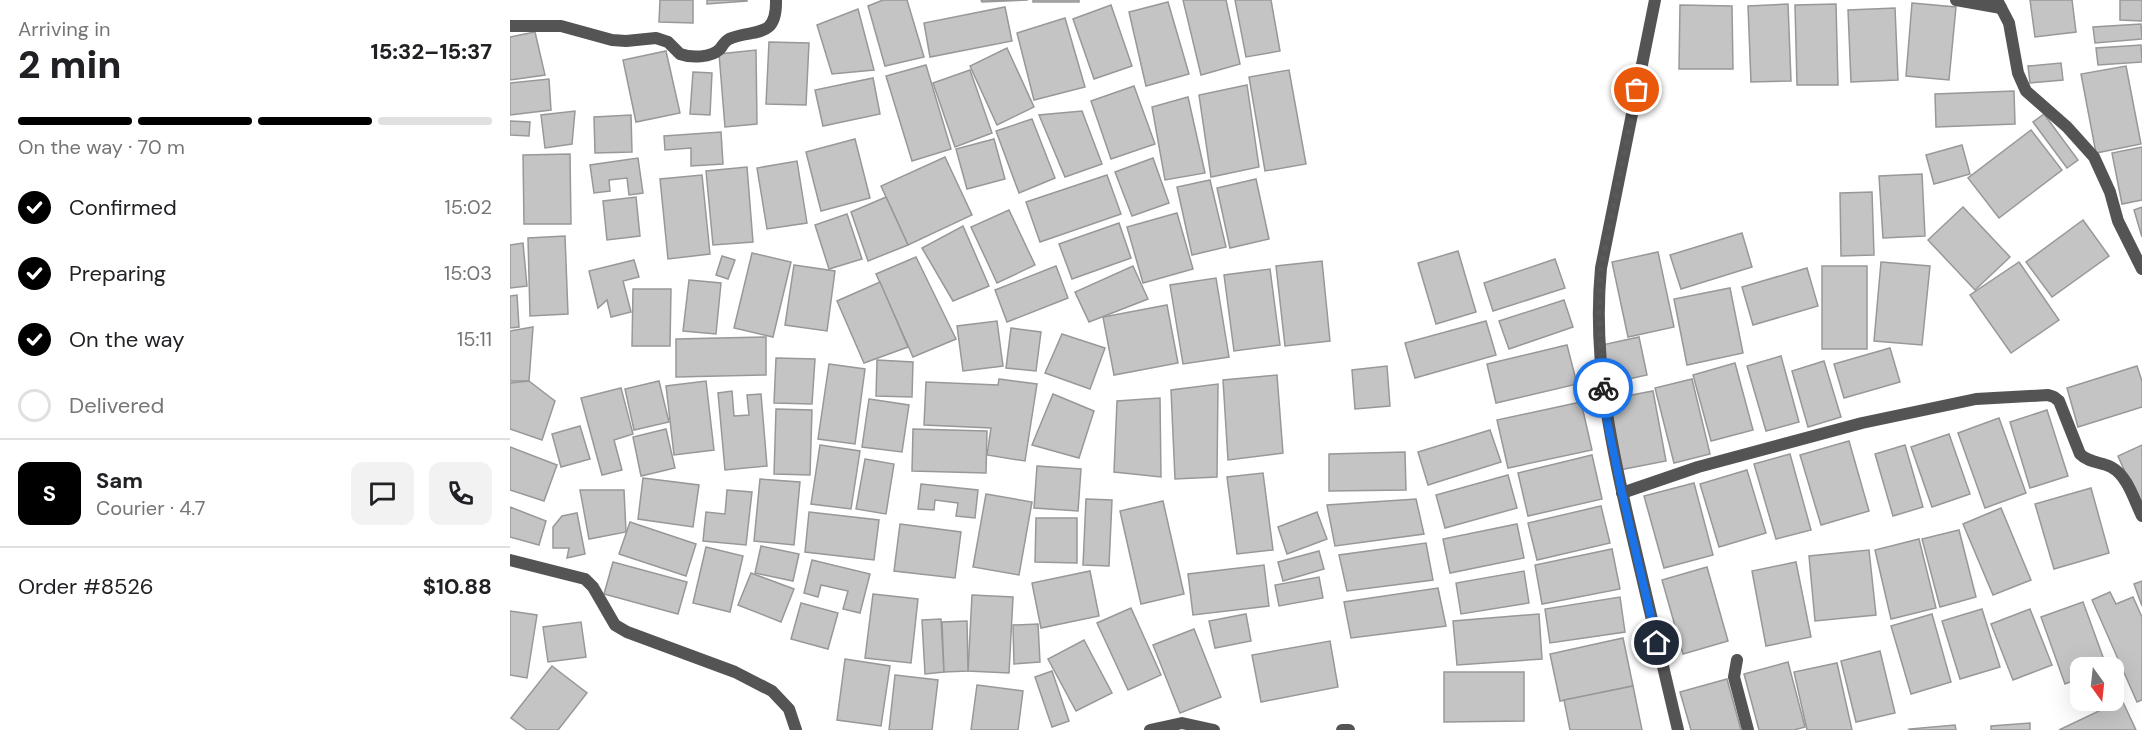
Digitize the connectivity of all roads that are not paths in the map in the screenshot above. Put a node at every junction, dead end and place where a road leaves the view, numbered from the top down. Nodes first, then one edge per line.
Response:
1 (776, 0) edge
2 (1655, 0) edge
3 (1956, 0) edge
4 (1999, 4) edge
5 (510, 26) edge
6 (2142, 269) edge
7 (1622, 493) junction
8 (2142, 516) edge
9 (510, 560) edge
10 (1737, 660) dead end
11 (796, 730) edge
12 (1150, 730) edge
13 (1214, 730) edge
14 (1342, 730) edge
15 (1349, 730) edge
16 (1678, 730) edge
17 (1748, 730) edge

1 - 5 street
2 - 7 street
3 - 4 street
4 - 6 street
7 - 8 street
7 - 16 street
9 - 11 street
10 - 17 street
12 - 13 street
14 - 15 street

